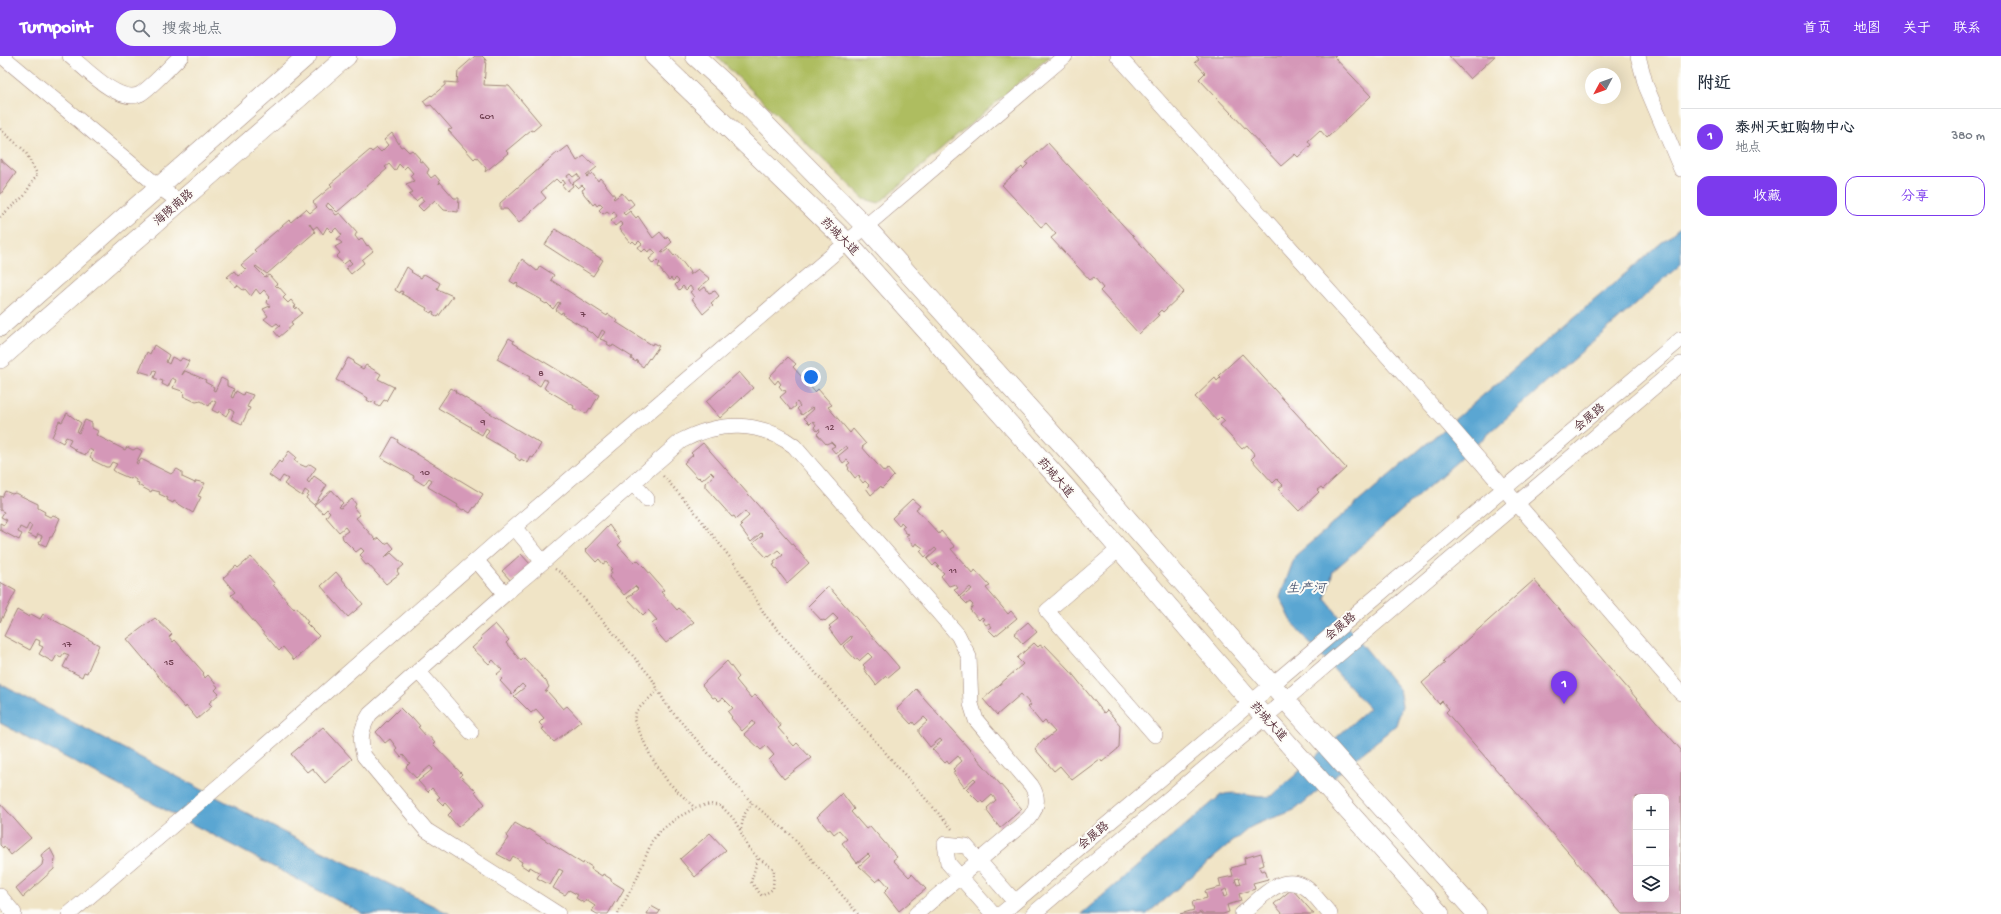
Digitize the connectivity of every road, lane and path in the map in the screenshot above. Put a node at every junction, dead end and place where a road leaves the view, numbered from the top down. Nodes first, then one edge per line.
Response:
1 (2, 56) edge
2 (70, 56) edge
3 (181, 56) edge
4 (308, 56) edge
5 (347, 56) edge
6 (654, 56) edge
7 (695, 56) edge
8 (1065, 56) edge
9 (1118, 56) edge
10 (1638, 56) edge
11 (0, 128) edge
12 (1681, 169) edge
13 (159, 187) junction
14 (180, 202) junction
15 (0, 218) edge
16 (866, 227) junction
17 (848, 243) junction
18 (0, 327) edge
19 (1681, 339) edge
20 (0, 359) edge
21 (1681, 364) edge
22 (654, 465) junction
23 (633, 483) junction
24 (1504, 489) junction
25 (647, 499) dead end
26 (1516, 502) junction
27 (514, 527) junction
28 (1119, 549) junction
29 (476, 560) junction
30 (543, 562) junction
31 (506, 594) junction
32 (418, 671) junction
33 (1271, 684) junction
34 (658, 690) junction
35 (1681, 693) edge
36 (1286, 698) junction
37 (1251, 702) junction
38 (1265, 717) junction
39 (471, 732) dead end
40 (1154, 735) dead end
41 (752, 803) junction
42 (695, 808) junction
43 (740, 830) junction
44 (966, 846) junction
45 (758, 858) junction
46 (979, 860) junction
47 (960, 877) junction
48 (0, 896) edge
49 (1015, 902) junction
50 (13, 914) edge
51 (69, 914) edge
52 (558, 914) edge
53 (618, 914) edge
54 (858, 914) edge
55 (916, 914) edge
56 (993, 914) edge
57 (1001, 914) edge
58 (1033, 914) edge
59 (1242, 914) edge
60 (1330, 914) edge
61 (1440, 914) edge
62 (1477, 914) edge

1 - 13 street
2 - 3 street
4 - 13 main road, 海陵南路
5 - 14 main road, 海陵南路
6 - 17 main road, 药城大道
7 - 16 main road, 药城大道
8 - 16 street
9 - 24 street
10 - 12 street
11 - 15 path
13 - 14 street
13 - 18 main road, 海陵南路
14 - 20 main road, 海陵南路
16 - 17 street
16 - 33 main road, 药城大道
17 - 27 street
17 - 28 main road, 药城大道
19 - 24 street, 会展路
21 - 26 street, 会展路
22 - 23 street
22 - 44 path
22 - 46 street
23 - 25 street
23 - 30 street
24 - 26 street
24 - 33 street, 会展路
26 - 35 street
26 - 36 street, 会展路
27 - 29 street
27 - 30 street
28 - 37 main road, 药城大道
28 - 40 street
29 - 31 street
29 - 51 street
30 - 31 street
30 - 34 path
31 - 32 street
32 - 39 street
32 - 52 street
33 - 36 main road, 药城大道
33 - 37 street, 会展路
34 - 41 path
34 - 42 path
36 - 38 street, 会展路
36 - 62 main road, 药城大道
37 - 38 main road, 药城大道
37 - 49 street, 会展路
38 - 58 street, 会展路
38 - 61 main road, 药城大道
41 - 43 path
41 - 54 path
42 - 43 path
42 - 53 path
43 - 45 path
44 - 46 street
44 - 47 street
45 - 45 path
46 - 47 street
46 - 49 street
47 - 55 street
47 - 56 street
48 - 50 street
49 - 57 street, 会展路
59 - 60 street

